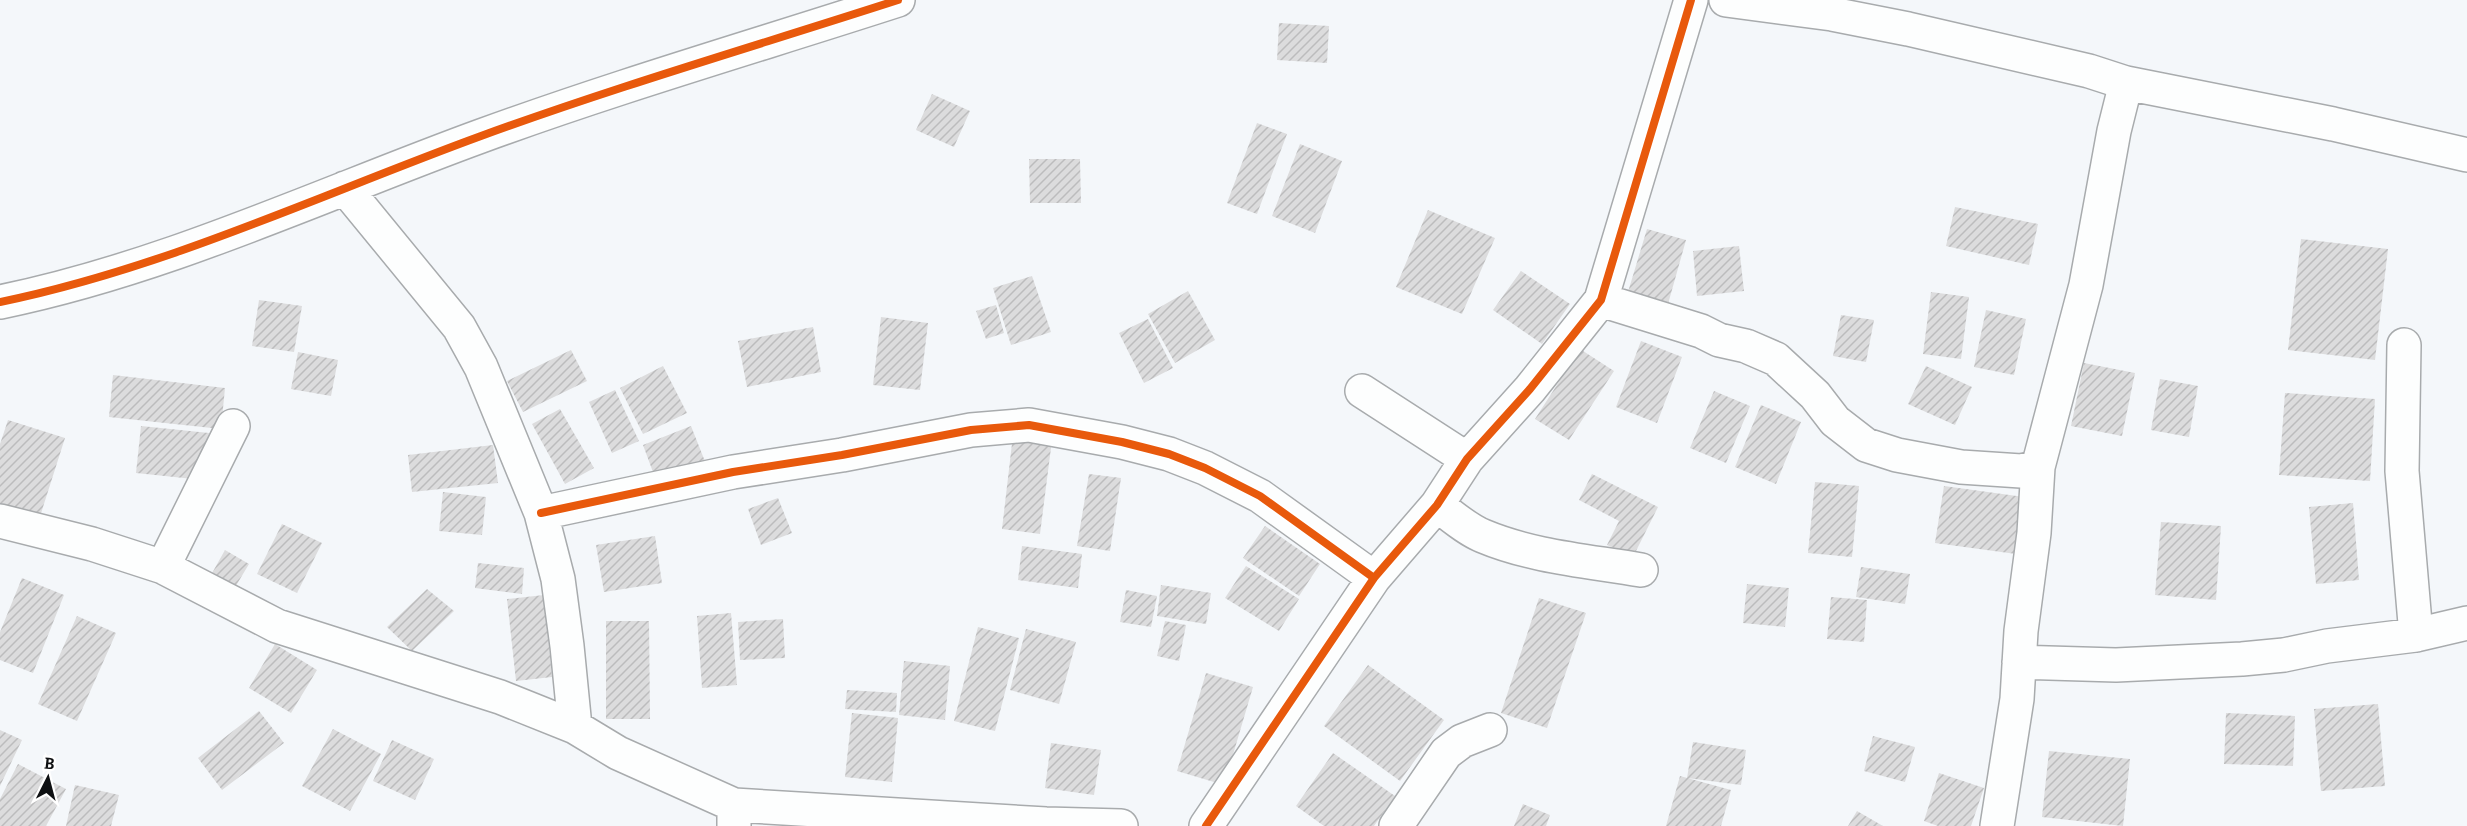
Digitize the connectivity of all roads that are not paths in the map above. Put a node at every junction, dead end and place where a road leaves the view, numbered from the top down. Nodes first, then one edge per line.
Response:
1 (898, 0) edge
2 (1691, 0) edge
3 (1726, 0) edge
4 (2126, 83) junction
5 (2467, 155) edge
6 (345, 188) junction
7 (1601, 300) junction
8 (0, 302) edge
9 (2404, 345) dead end
10 (1362, 391) dead end
11 (233, 426) dead end
12 (1467, 459) junction
13 (2038, 467) junction
14 (1437, 505) junction
15 (541, 513) junction
16 (0, 521) edge
17 (163, 567) junction
18 (1641, 570) dead end
19 (1374, 578) junction
20 (2467, 623) edge
21 (2416, 635) junction
22 (2019, 662) junction
23 (575, 727) junction
24 (1490, 730) dead end
25 (734, 816) edge
26 (1121, 826) edge
27 (1206, 826) edge
28 (1396, 826) edge
29 (1997, 826) edge

1 - 6 street
2 - 7 street
3 - 4 street
4 - 5 street
4 - 13 street
6 - 8 street
6 - 15 street
7 - 12 street
7 - 13 street
9 - 21 street
10 - 12 street
11 - 17 street
12 - 14 street
13 - 22 street
14 - 18 street
14 - 19 street
15 - 19 street
15 - 23 street
16 - 17 street
17 - 23 street
19 - 27 street
20 - 21 street
21 - 22 street
22 - 29 street
23 - 25 street
24 - 28 street
25 - 26 street

